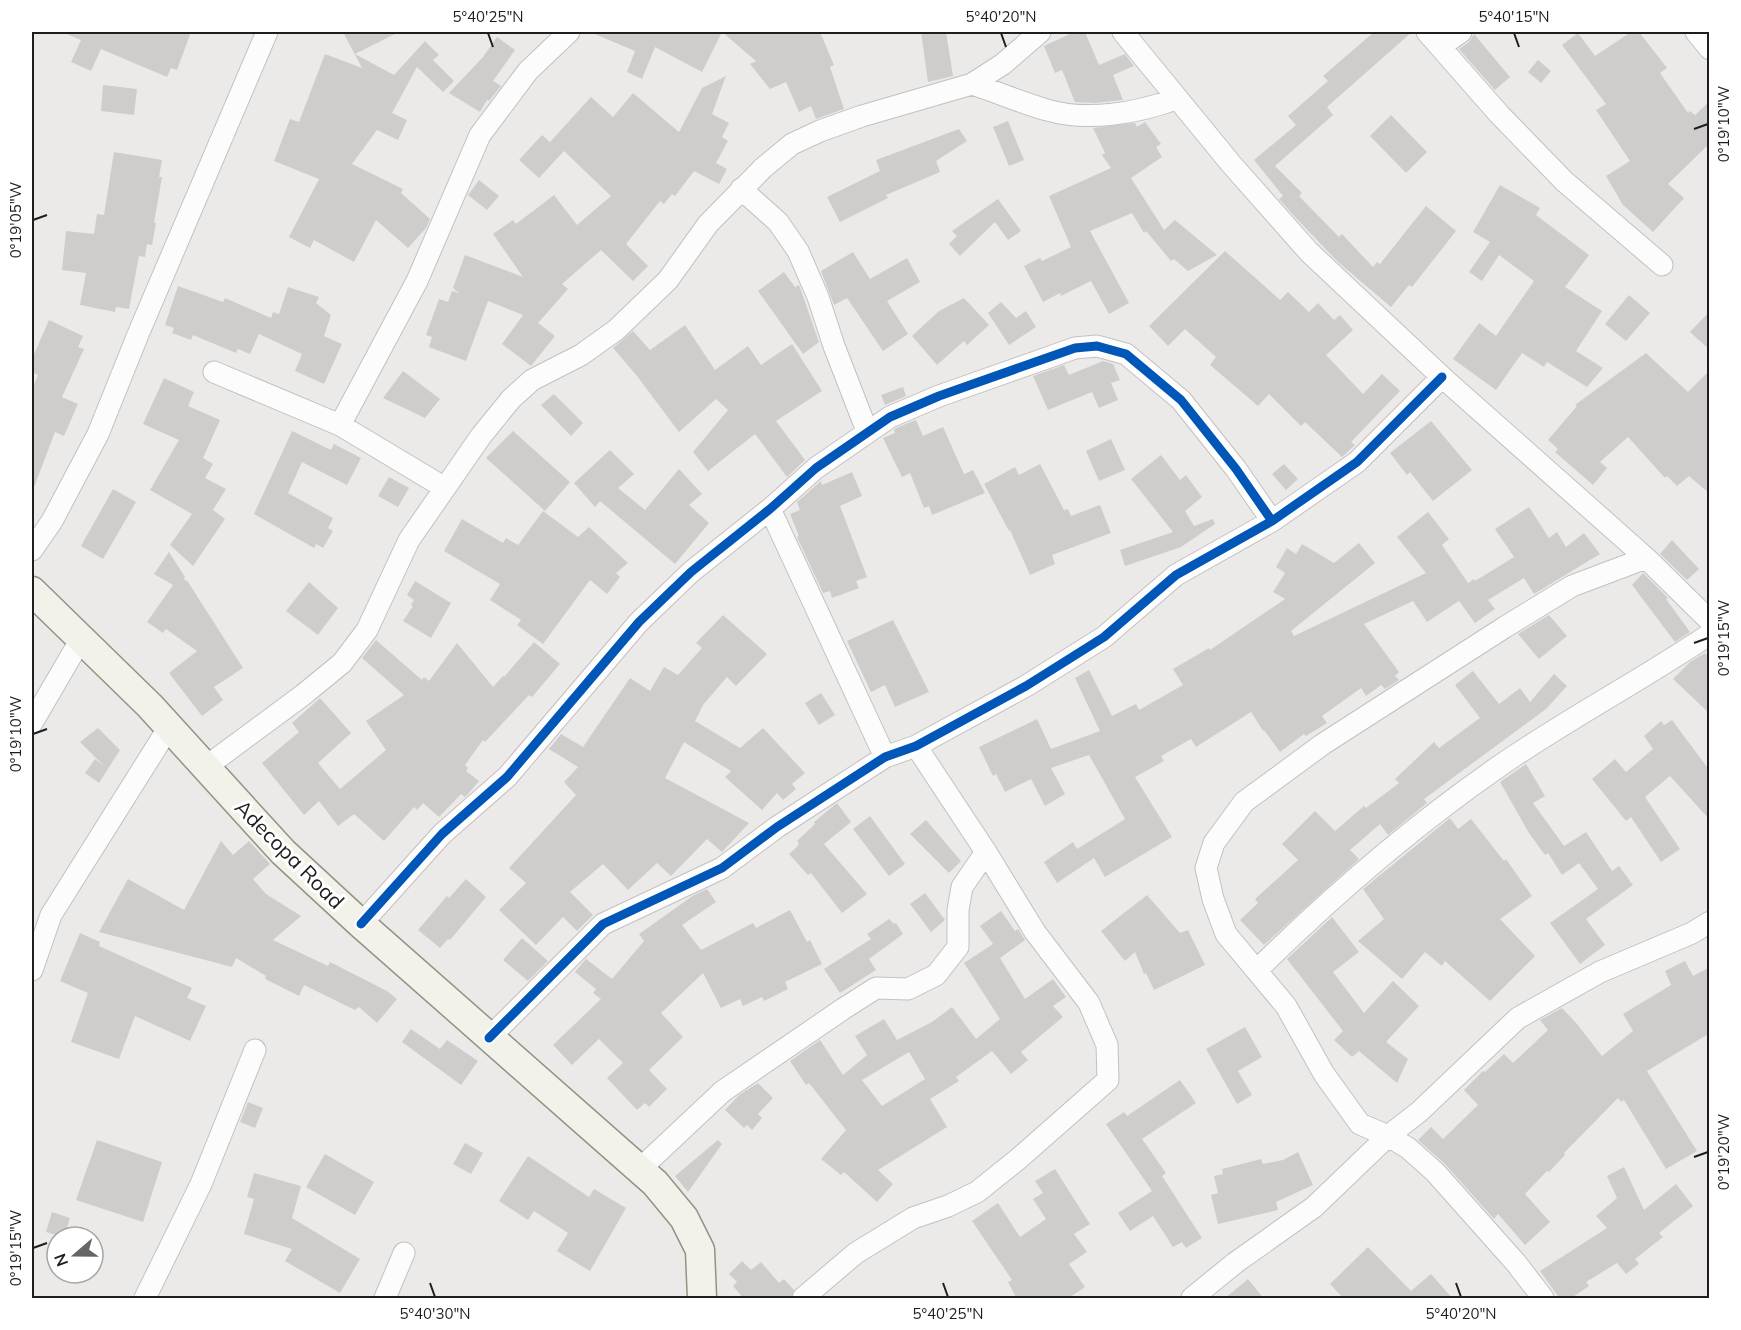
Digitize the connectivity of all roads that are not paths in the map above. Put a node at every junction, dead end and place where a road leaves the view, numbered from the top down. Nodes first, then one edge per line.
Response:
1 (267, 32) edge
2 (569, 32) edge
3 (1040, 32) edge
4 (1123, 32) edge
5 (1461, 32) edge
6 (1696, 32) edge
7 (1434, 39) edge
8 (1710, 49) edge
9 (972, 84) junction
10 (1176, 99) junction
11 (741, 189) junction
12 (1662, 265) dead end
13 (214, 372) dead end
14 (1442, 376) junction
15 (340, 425) junction
16 (867, 431) junction
17 (444, 488) junction
18 (770, 509) junction
19 (1272, 521) junction
20 (32, 550) edge
21 (1646, 558) junction
22 (32, 591) edge
23 (1710, 621) edge
24 (1710, 634) edge
25 (81, 639) junction
26 (32, 723) edge
27 (169, 727) junction
28 (916, 746) junction
29 (885, 758) junction
30 (207, 766) junction
31 (986, 852) junction
32 (1710, 922) edge
33 (361, 924) junction
34 (32, 970) edge
35 (1257, 970) junction
36 (489, 1038) junction
37 (255, 1050) dead end
38 (1388, 1136) junction
39 (640, 1169) junction
40 (404, 1253) dead end
41 (145, 1299) edge
42 (386, 1299) edge
43 (702, 1299) edge
44 (803, 1299) edge
45 (1192, 1299) edge
46 (1543, 1299) edge

1 - 20 street
2 - 15 street
3 - 9 street
4 - 10 street
5 - 7 street
6 - 8 street
7 - 12 street
9 - 10 street
9 - 11 street
10 - 14 street
11 - 16 street
11 - 17 street
13 - 15 street
14 - 19 street
14 - 21 street
15 - 17 street
16 - 18 street
16 - 19 street
17 - 30 street
18 - 29 street
18 - 33 street
19 - 28 street
21 - 23 street
21 - 35 street
22 - 25 street, Adecopa Road
24 - 35 street
25 - 26 street
25 - 27 street, Adecopa Road
27 - 30 street, Adecopa Road
27 - 34 street
28 - 29 street
28 - 31 street
29 - 36 street
30 - 33 street, Adecopa Road
31 - 39 street
31 - 44 street
32 - 38 street
33 - 36 street, Adecopa Road
35 - 38 street
36 - 39 street, Adecopa Road
37 - 41 street
38 - 45 street
38 - 46 street
39 - 43 street, Adecopa Road
40 - 42 street

